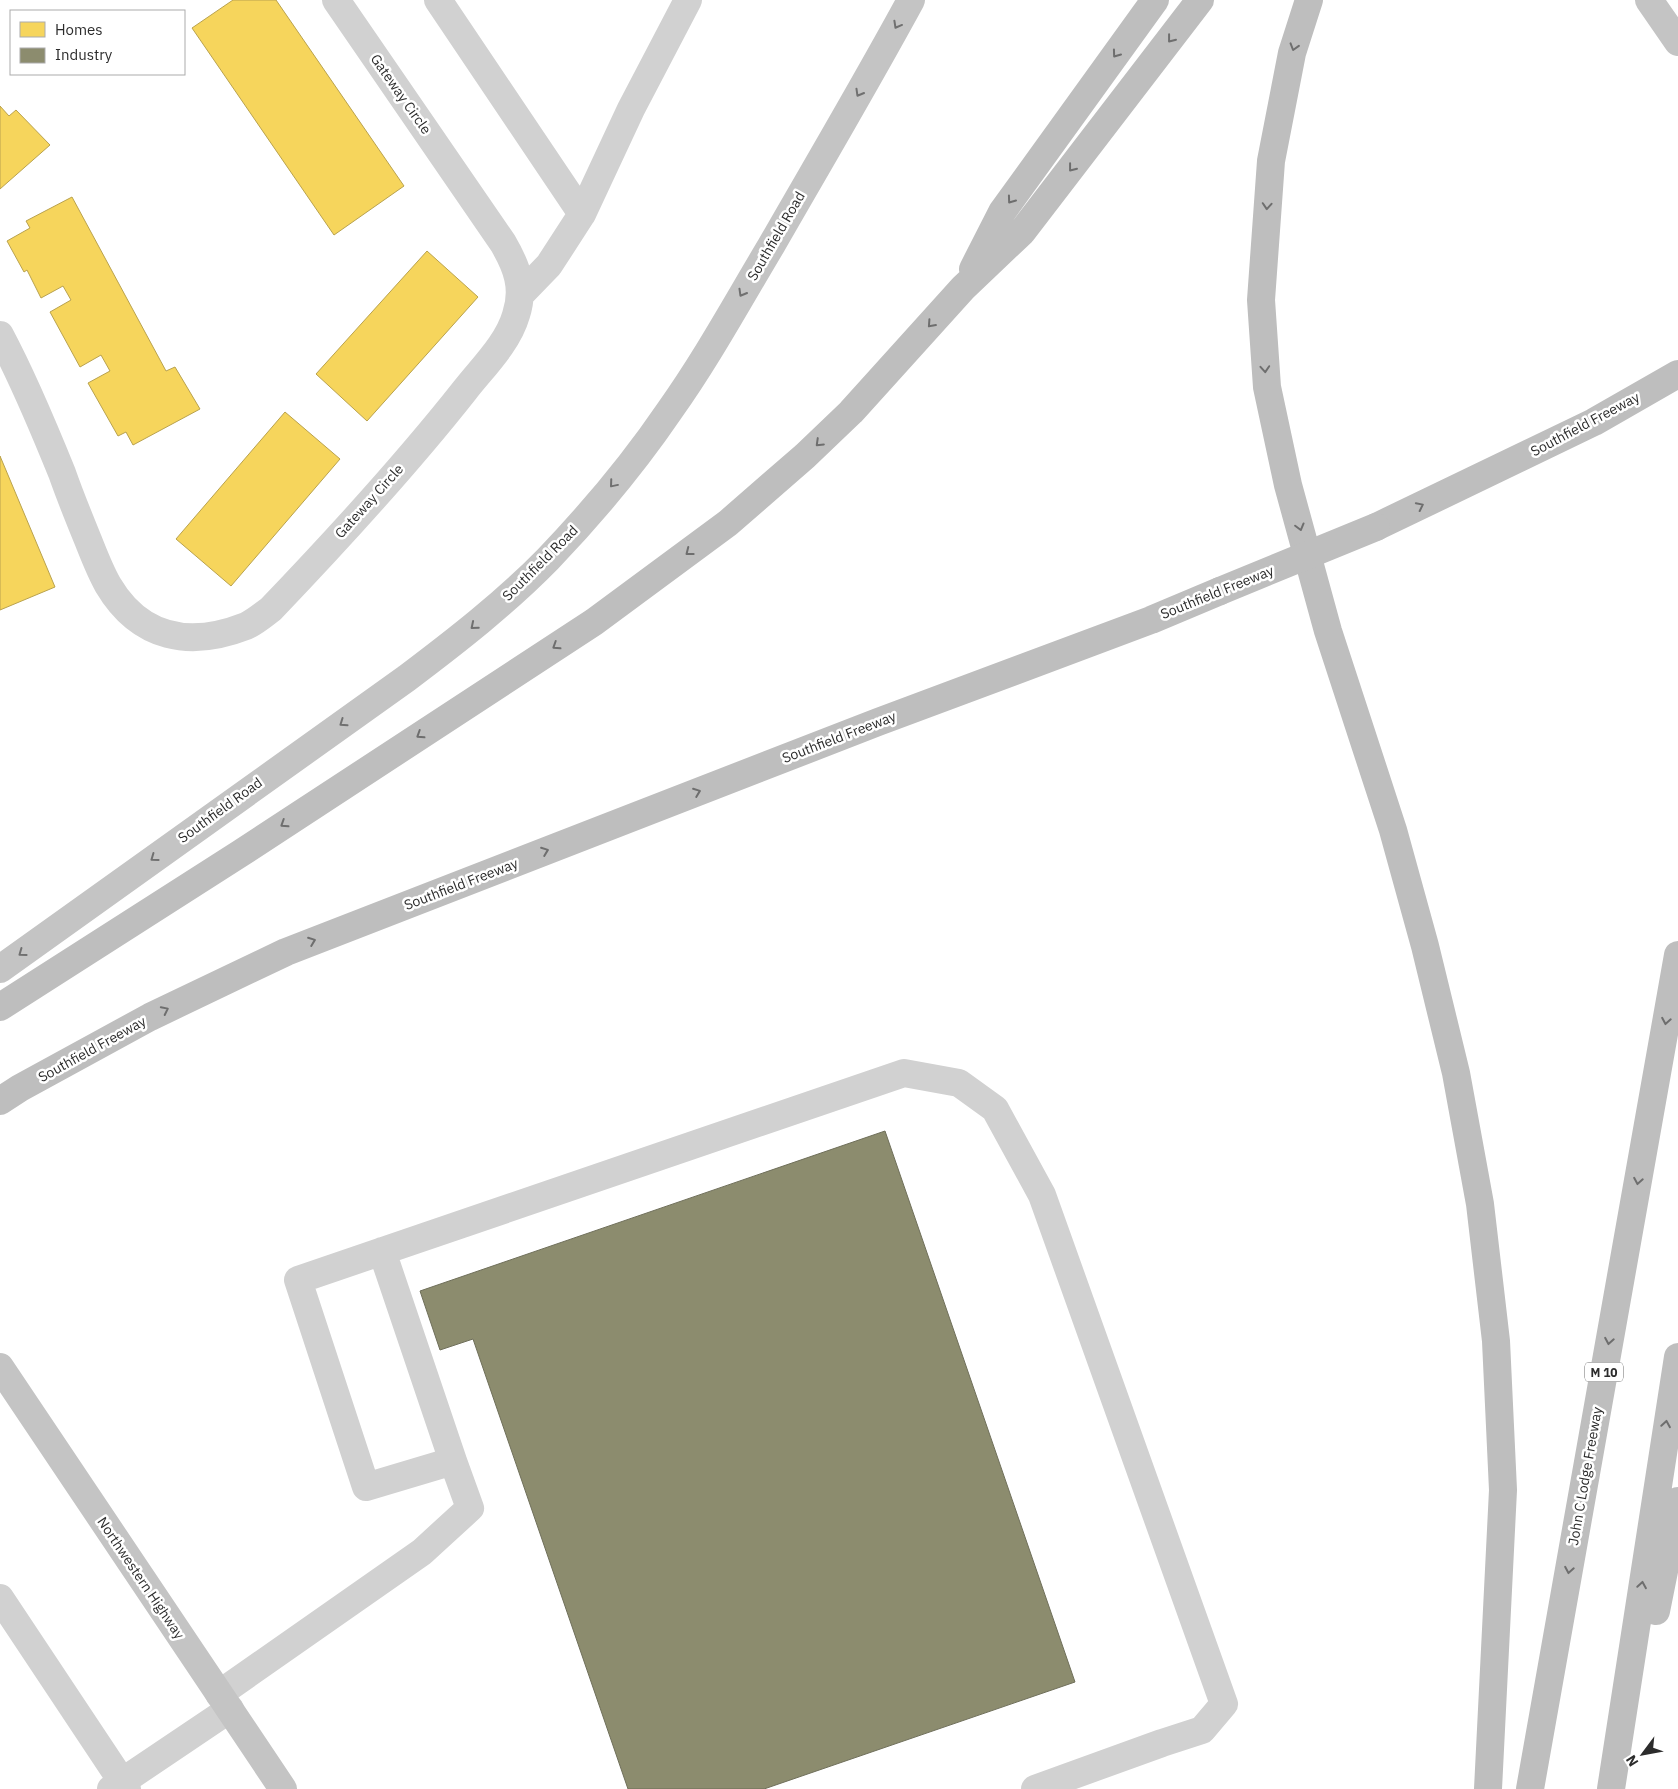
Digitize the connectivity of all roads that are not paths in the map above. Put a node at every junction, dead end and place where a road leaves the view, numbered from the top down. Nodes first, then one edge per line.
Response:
1 (336, 0) edge
2 (438, 0) edge
3 (911, 0) edge
4 (1155, 0) edge
5 (1200, 0) edge
6 (1308, 0) edge
7 (1649, 0) edge
8 (679, 5) edge
9 (1678, 42) edge
10 (582, 214) junction
11 (963, 288) junction
12 (520, 295) junction
13 (0, 335) edge
14 (1678, 374) edge
15 (1678, 955) edge
16 (0, 969) edge
17 (0, 1007) edge
18 (0, 1101) edge
19 (382, 1251) junction
20 (1678, 1356) edge
21 (0, 1367) edge
22 (453, 1461) junction
23 (1678, 1501) edge
24 (0, 1598) edge
25 (225, 1701) junction
26 (120, 1787) edge
27 (283, 1789) edge
28 (1035, 1789) edge
29 (1488, 1789) edge
30 (1530, 1789) edge
31 (1611, 1789) edge
32 (1619, 1789) edge

1 - 12 street, Gateway Circle
2 - 10 street
3 -> 16 main road, Southfield Road
4 -> 11 highway
5 -> 11 highway
6 -> 29 highway
7 - 9 main road
8 - 10 street
10 - 12 street
11 -> 17 highway
12 - 13 street, Gateway Circle
18 -> 14 highway, Southfield Freeway, bridge
15 -> 30 highway, John C Lodge Freeway / M 10
19 - 22 street
19 - 22 street
19 - 28 street
31 -> 20 highway
21 - 25 main road, Northwestern Highway
22 - 25 street
23 - 32 highway
24 - 26 street
25 - 26 street
25 - 27 main road, Northwestern Highway

